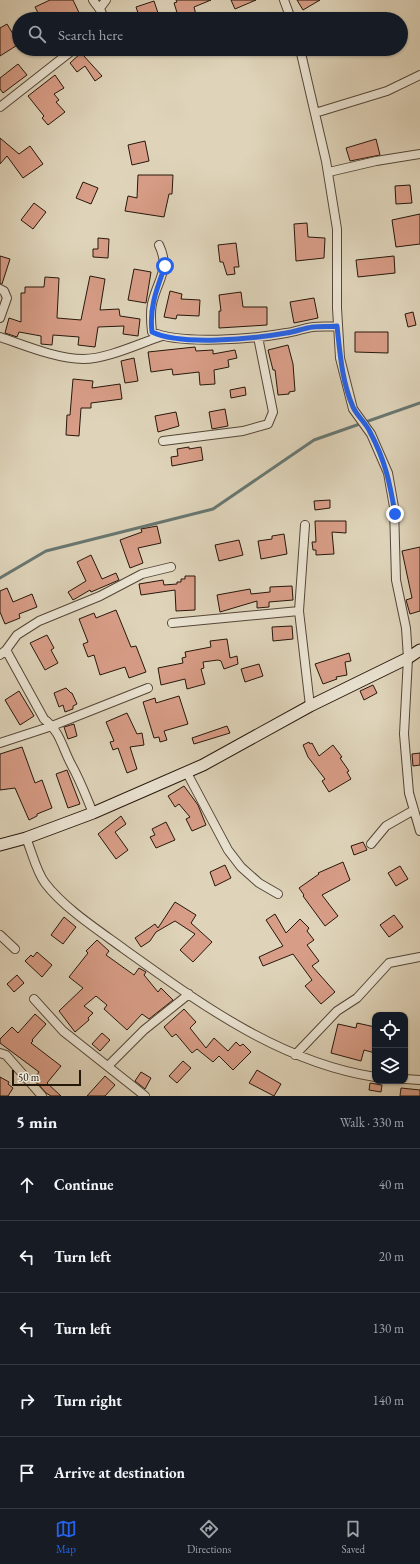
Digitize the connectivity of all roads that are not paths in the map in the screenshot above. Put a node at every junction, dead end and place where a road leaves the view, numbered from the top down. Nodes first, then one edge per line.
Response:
1 (93, 0) edge
2 (106, 0) edge
3 (284, 0) edge
4 (100, 8) junction
5 (101, 12) edge
6 (288, 12) edge
7 (65, 56) edge
8 (302, 56) edge
9 (420, 75) edge
10 (0, 107) edge
11 (315, 113) junction
12 (420, 154) edge
13 (329, 172) junction
14 (159, 245) dead end
15 (0, 289) edge
16 (0, 318) edge
17 (337, 326) junction
18 (162, 336) junction
19 (0, 337) edge
20 (258, 337) junction
21 (163, 441) dead end
22 (305, 525) dead end
23 (171, 567) dead end
24 (299, 611) junction
25 (172, 623) dead end
26 (420, 650) edge
27 (3, 653) edge
28 (408, 658) junction
29 (148, 688) dead end
30 (310, 706) junction
31 (52, 726) junction
32 (0, 743) edge
33 (187, 772) junction
34 (414, 810) junction
35 (93, 813) junction
36 (420, 832) edge
37 (26, 838) junction
38 (1, 843) edge
39 (371, 844) dead end
40 (278, 894) dead end
41 (0, 934) edge
42 (15, 949) dead end
43 (420, 958) edge
44 (189, 994) junction
45 (34, 999) dead end
46 (0, 1053) edge
47 (295, 1055) junction
48 (108, 1066) junction
49 (372, 1077) edge
50 (408, 1079) edge
51 (420, 1080) edge
52 (42, 1096) edge
53 (146, 1096) edge

1 - 4 street
2 - 4 street
3 - 6 street
4 - 5 street
7 - 10 street
8 - 11 street
9 - 11 street
11 - 13 street
12 - 13 street
13 - 17 street
14 - 18 street
15 - 16 street
17 - 20 street
17 - 28 street
18 - 19 street
18 - 20 street
20 - 21 street
22 - 24 street
23 - 27 street
24 - 25 street
24 - 30 street
26 - 28 street
27 - 31 street
28 - 30 street
28 - 34 street
29 - 31 street
30 - 33 street
31 - 32 street
31 - 35 street
33 - 35 street
33 - 40 street
34 - 36 street
34 - 39 street
35 - 37 street
37 - 38 street
37 - 44 street
41 - 42 street
43 - 47 street
44 - 47 street
44 - 48 street
45 - 48 street
46 - 52 street
47 - 49 street
48 - 53 street
50 - 51 street

